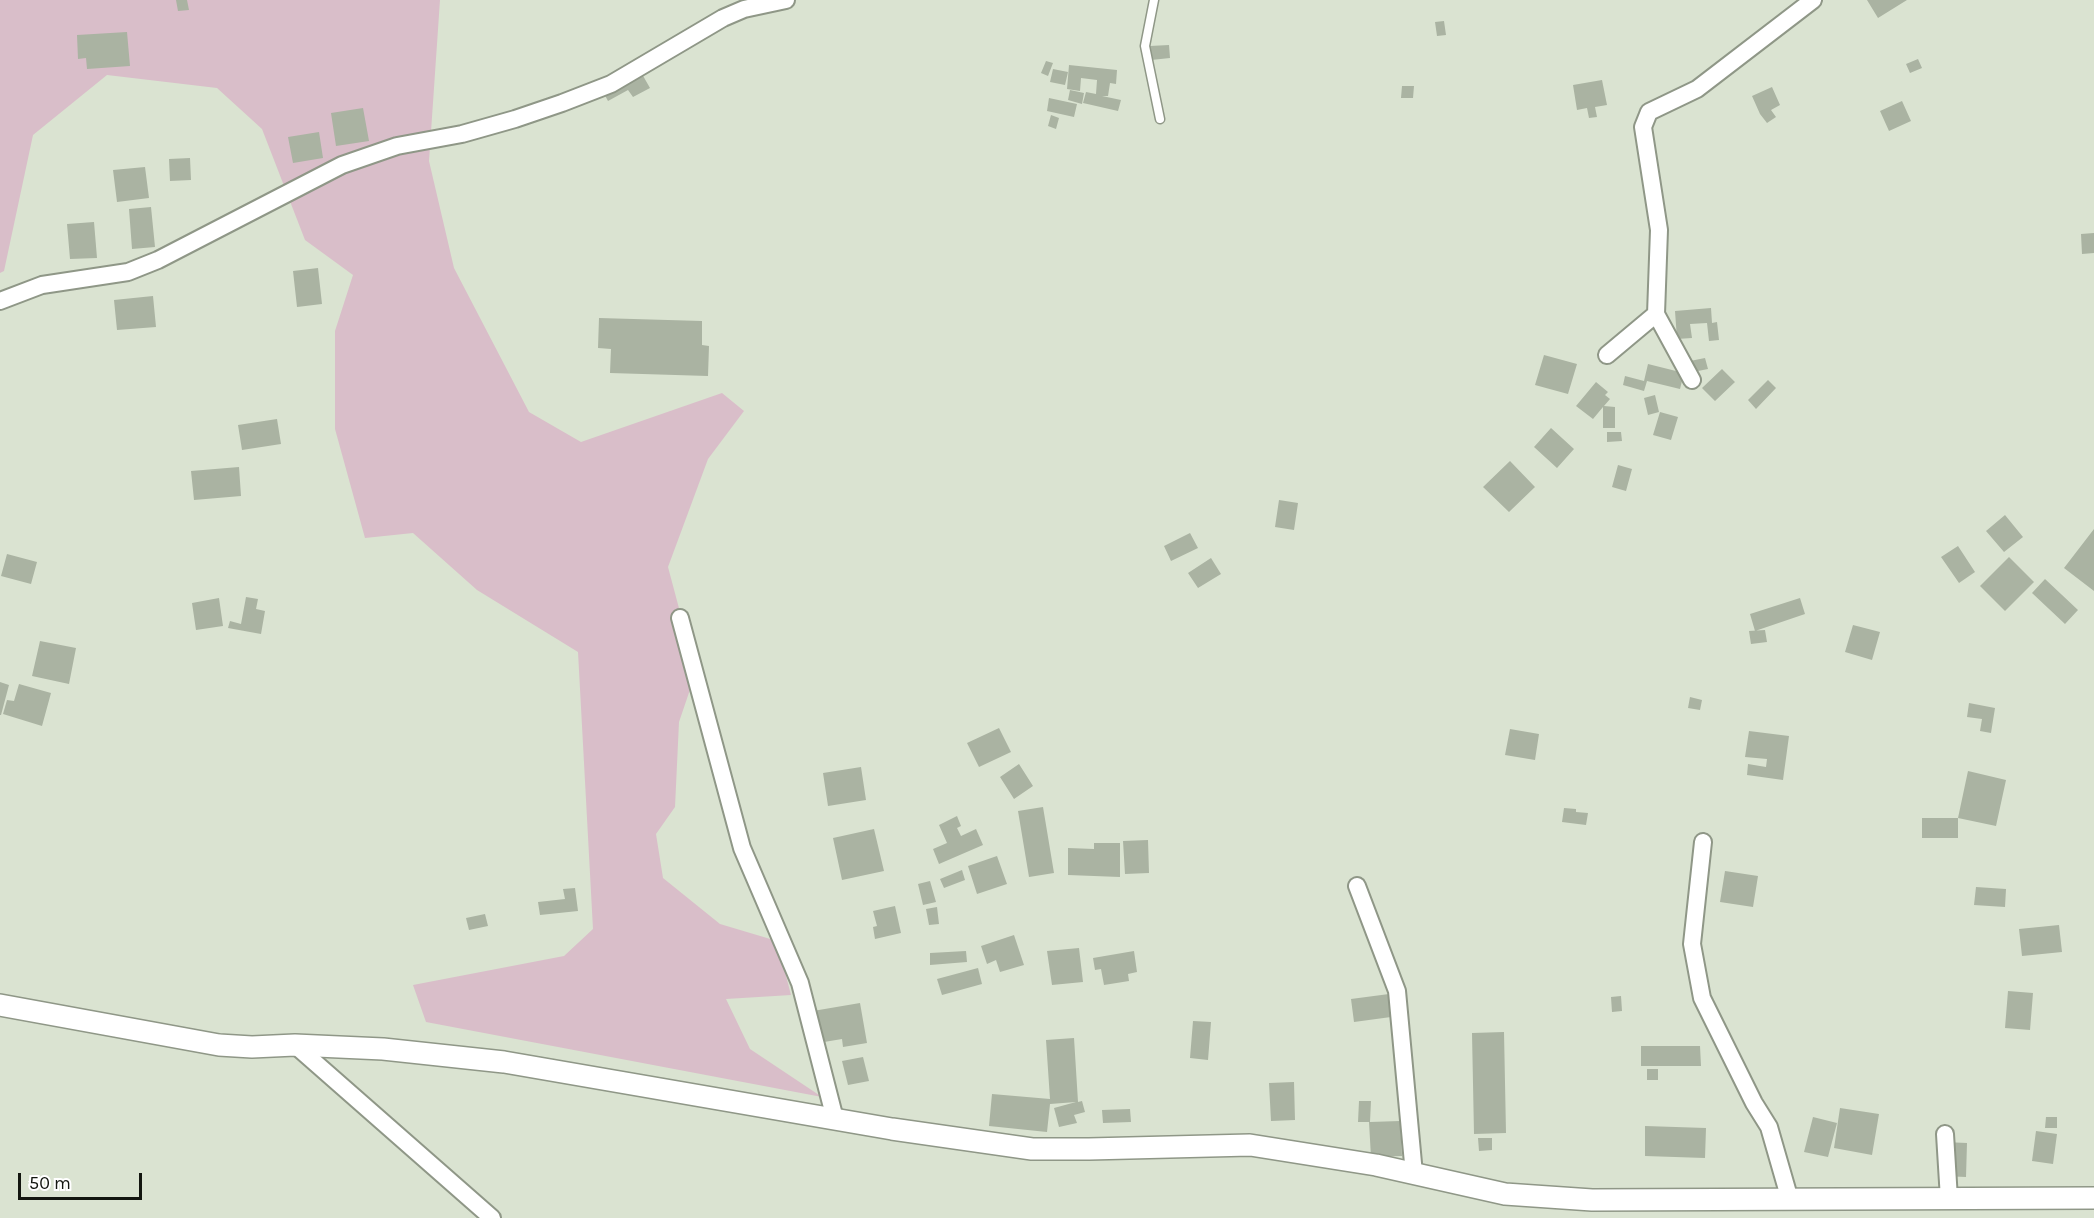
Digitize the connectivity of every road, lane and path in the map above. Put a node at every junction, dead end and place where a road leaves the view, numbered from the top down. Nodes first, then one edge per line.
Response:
1 (786, 0) edge
2 (1154, 0) edge
3 (1813, 0) edge
4 (1160, 119) dead end
5 (0, 301) edge
6 (1656, 314) junction
7 (1607, 355) dead end
8 (1692, 380) dead end
9 (680, 618) dead end
10 (1703, 842) dead end
11 (1357, 886) dead end
12 (0, 1005) edge
13 (295, 1045) junction
14 (835, 1119) junction
15 (1945, 1134) dead end
16 (1414, 1174) junction
17 (2094, 1197) edge
18 (1949, 1198) junction
19 (1790, 1200) junction
20 (492, 1218) edge

1 - 5 street
2 - 4 lane
3 - 6 street
6 - 7 street
6 - 8 street
9 - 14 street
10 - 19 street
11 - 16 street
12 - 13 street
13 - 14 street
13 - 20 street
14 - 16 street
15 - 18 street
16 - 19 street
17 - 18 street
18 - 19 street

